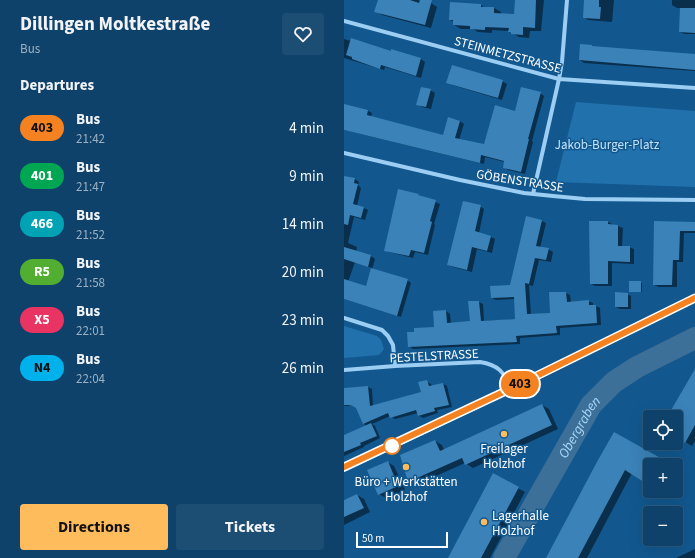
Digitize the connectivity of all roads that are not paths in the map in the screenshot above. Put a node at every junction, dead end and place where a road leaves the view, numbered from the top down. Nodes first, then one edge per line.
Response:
1 (567, 0) edge
2 (344, 21) edge
3 (560, 79) junction
4 (695, 88) edge
5 (344, 153) edge
6 (533, 194) junction
7 (695, 200) edge
8 (695, 298) edge
9 (344, 318) edge
10 (395, 366) junction
11 (344, 370) edge
12 (512, 388) junction
13 (344, 468) edge

1 - 3 street
2 - 3 street, STEINMETZSTRASSE
3 - 4 street, STEINMETZSTRASSE
3 - 6 street
5 - 6 street, GÖBENSTRASSE
6 - 7 street, GÖBENSTRASSE
8 - 12 main road
9 - 10 street
10 - 11 street, PESTELSTRASSE
10 - 12 street, PESTELSTRASSE
12 - 13 main road

